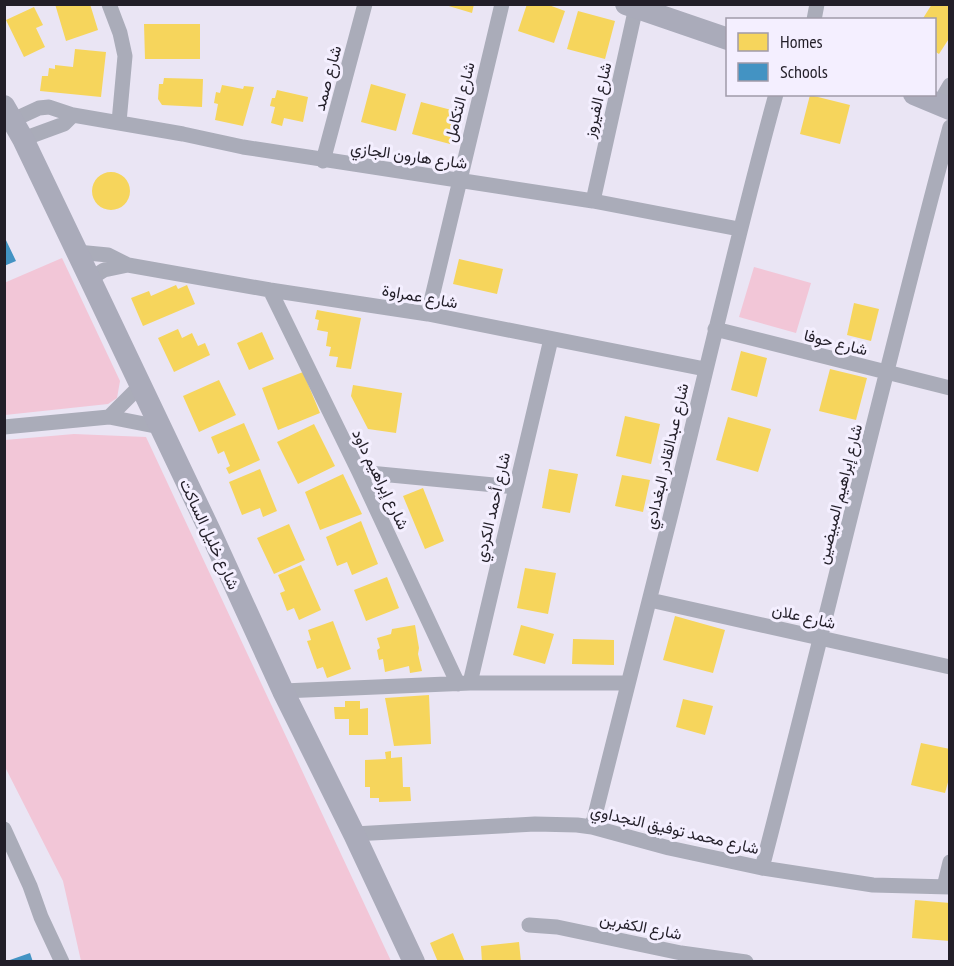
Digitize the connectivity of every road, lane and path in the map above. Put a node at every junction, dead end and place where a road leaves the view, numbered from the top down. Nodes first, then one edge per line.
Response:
1 (109, 4) edge
2 (365, 4) edge
3 (502, 4) edge
4 (631, 6) edge
5 (726, 38) edge
6 (775, 96) edge
7 (927, 96) edge
8 (946, 99) edge
9 (74, 115) junction
10 (13, 122) edge
11 (119, 122) junction
12 (950, 127) edge
13 (323, 160) junction
14 (458, 180) junction
15 (593, 201) junction
16 (739, 229) junction
17 (77, 252) junction
18 (128, 265) junction
19 (90, 279) junction
20 (270, 290) junction
21 (428, 314) junction
22 (715, 329) junction
23 (551, 339) junction
24 (705, 369) junction
25 (886, 373) junction
26 (140, 386) junction
27 (950, 388) edge
28 (110, 417) junction
29 (4, 427) edge
30 (159, 427) junction
31 (359, 472) junction
32 (515, 487) junction
33 (650, 600) junction
34 (822, 639) junction
35 (950, 667) edge
36 (464, 683) junction
37 (627, 683) junction
38 (283, 691) junction
39 (592, 827) junction
40 (4, 829) edge
41 (354, 834) junction
42 (950, 862) edge
43 (762, 868) junction
44 (947, 887) edge
45 (529, 926) dead end
46 (62, 962) edge
47 (414, 962) edge
48 (746, 962) edge

1 - 11 street
2 - 13 street, شارع صمد
3 - 14 street, شارع التكامل
4 - 5 street
4 - 15 street, شارع الفيروز
6 - 16 street, شارع عبدالقادر البغدادي
7 - 8 street
9 - 10 street
9 - 10 street, شارع هارون الجازي
9 - 11 street, شارع هارون الجازي
10 - 17 street, شارع خليل الساكت
11 - 13 street, شارع هارون الجازي
12 - 25 street, شارع إبراهيم المبيضين
13 - 14 street, شارع هارون الجازي
14 - 15 street, شارع هارون الجازي
14 - 21 street, شارع التكامل
15 - 16 street, شارع هارون الجازي
16 - 22 street, شارع عبدالقادر البغدادي
17 - 18 street, شارع عمراوة
17 - 19 street, شارع خليل الساكت
18 - 19 street, شارع عمراوة
18 - 20 street, شارع عمراوة
19 - 26 street, شارع خليل الساكت
20 - 21 street, شارع عمراوة
20 - 31 street, شارع إبراهيم داود
21 - 23 street, شارع عمراوة
22 - 24 street, شارع عبدالقادر البغدادي
22 - 25 street, شارع حوفا
23 - 24 street, شارع عمراوة
23 - 32 street, شارع أحمد الكردي
24 - 33 street, شارع عبدالقادر البغدادي
25 - 27 street, شارع حوفا
25 - 34 street, شارع إبراهيم المبيضين
26 - 28 street
26 - 30 street, شارع خليل الساكت
28 - 29 street
28 - 30 street
30 - 38 street, شارع خليل الساكت
31 - 32 street
31 - 36 street, شارع إبراهيم داود
32 - 36 street, شارع أحمد الكردي
33 - 34 street, شارع علان
33 - 37 street, شارع عبدالقادر البغدادي
34 - 35 street, شارع علان
34 - 43 street, شارع إبراهيم المبيضين
36 - 37 street
36 - 38 street
37 - 39 street, شارع عبدالقادر البغدادي
38 - 41 street, شارع خليل الساكت
39 - 41 street, شارع محمد توفيق النجداوي
39 - 43 street, شارع محمد توفيق النجداوي
40 - 46 street
41 - 47 street, شارع خليل الساكت
42 - 44 street
43 - 44 street, شارع محمد توفيق النجداوي
45 - 48 street, شارع الكفرين

